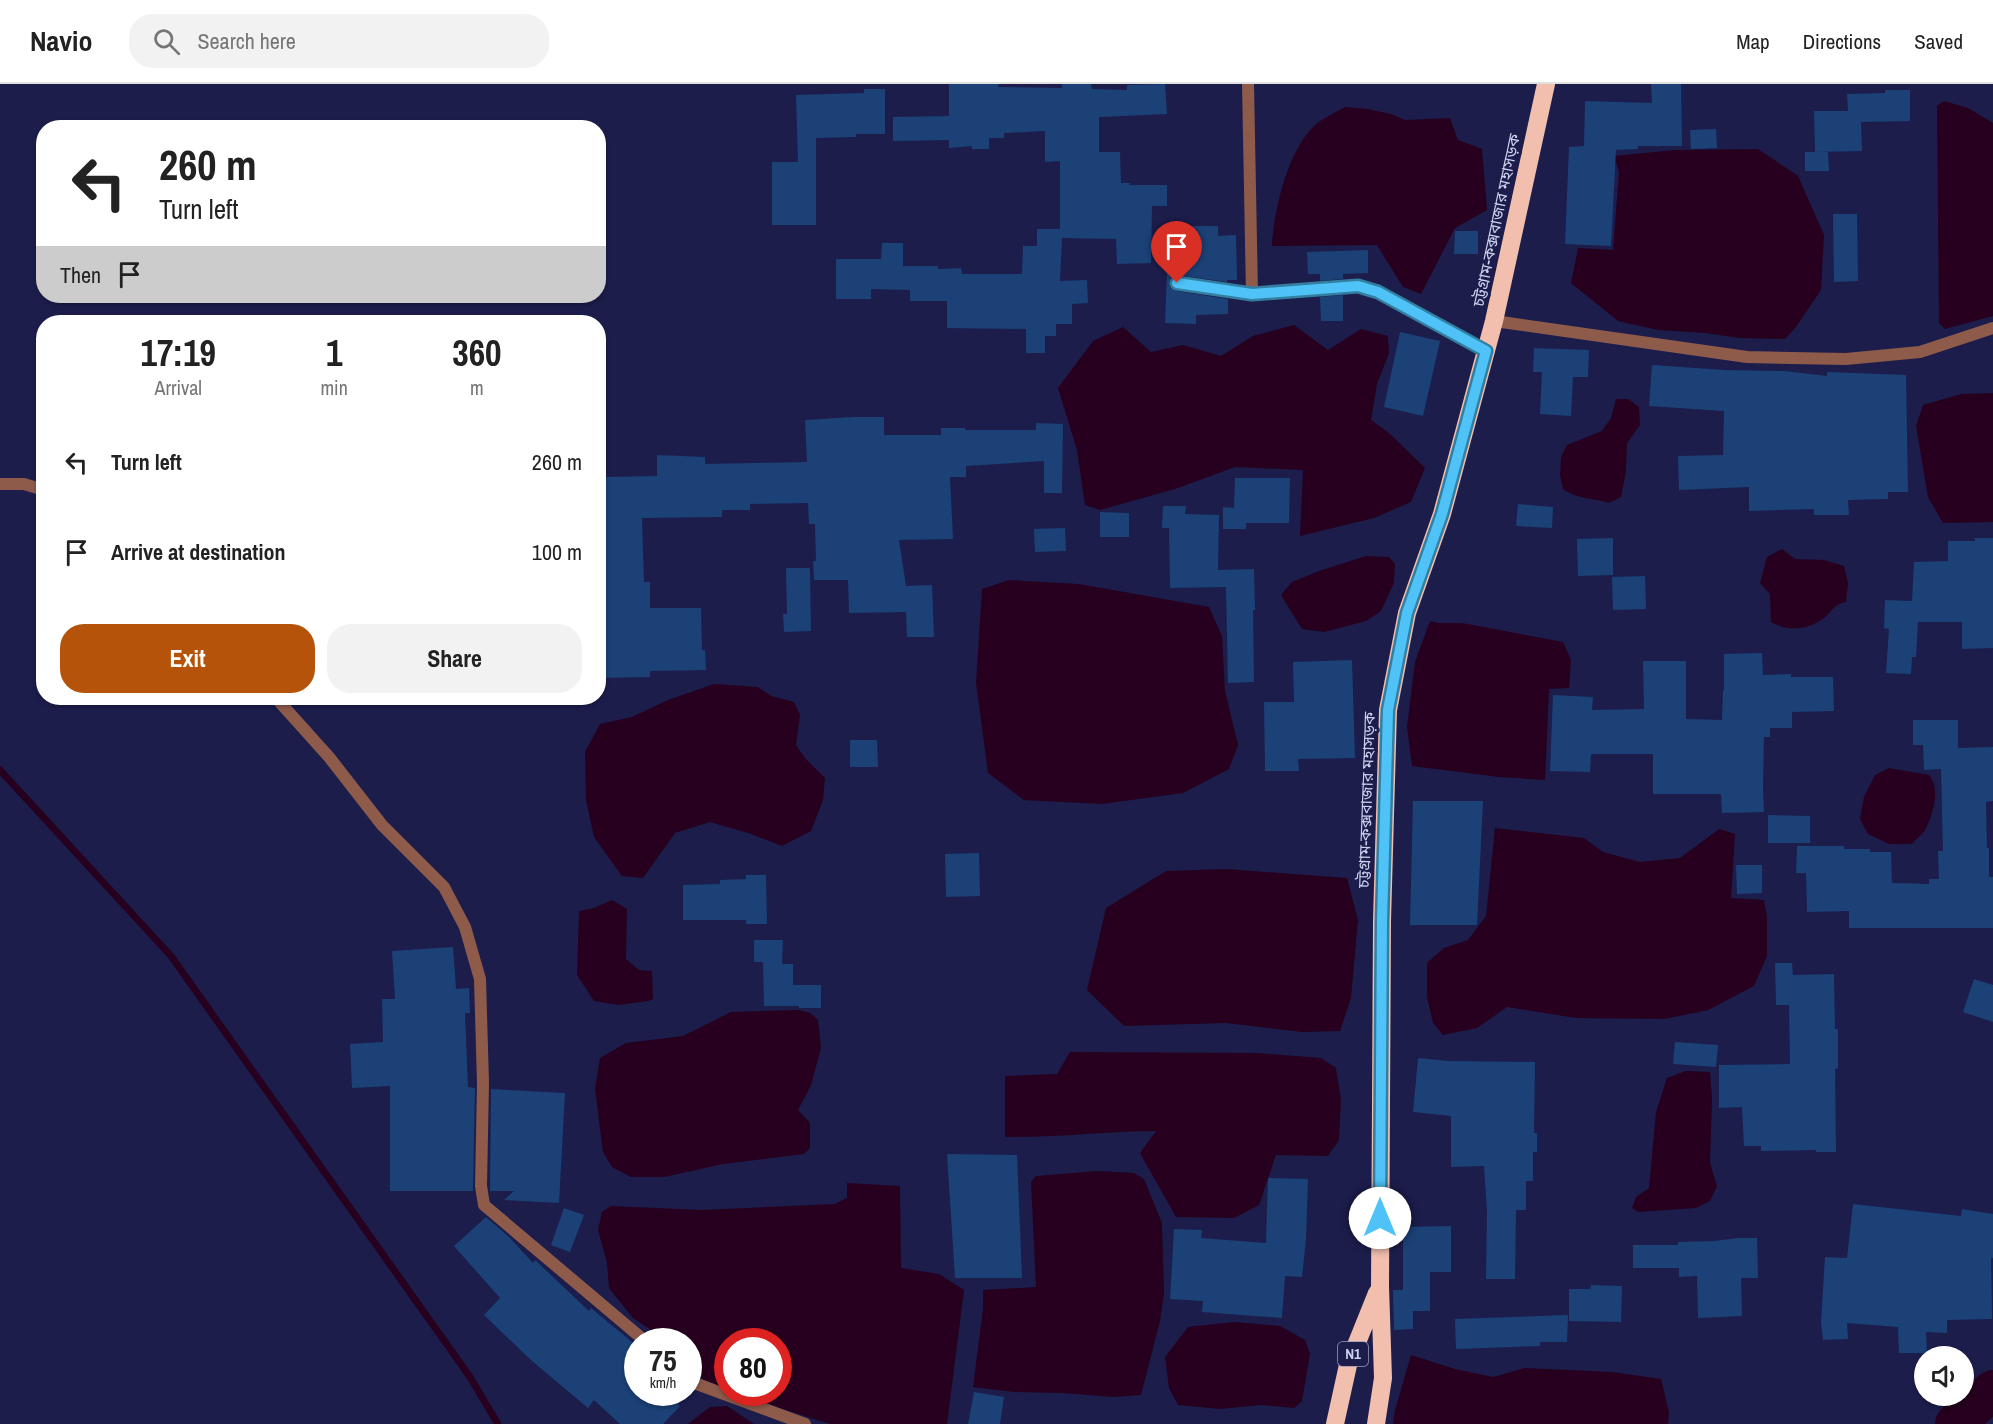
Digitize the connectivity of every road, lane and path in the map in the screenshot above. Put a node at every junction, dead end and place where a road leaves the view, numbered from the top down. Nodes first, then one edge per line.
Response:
1 (1248, 84) edge
2 (1546, 84) edge
3 (1177, 283) dead end
4 (1252, 294) junction
5 (1494, 321) junction
6 (1993, 328) edge
7 (1486, 351) junction
8 (0, 484) edge
9 (36, 488) edge
10 (282, 705) edge
11 (1380, 1286) junction
12 (630, 1328) edge
13 (702, 1386) edge
14 (805, 1424) edge
15 (1335, 1424) edge
16 (1376, 1424) edge

1 - 4 street
2 - 5 highway, চট্টগ্রাম-কক্সবাজার মহাসড়ক / N1
3 - 4 street
4 - 7 street
5 - 6 street
5 - 7 highway, চট্টগ্রাম-কক্সবাজার মহাসড়ক / N1
7 - 11 highway, চট্টগ্রাম-কক্সবাজার মহাসড়ক / N1
8 - 9 street
10 - 12 street
11 - 15 highway, চট্টগ্রাম-কক্সবাজার মহাসড়ক / N1
11 - 16 highway, চট্টগ্রাম-কক্সবাজার মহাসড়ক / N1
13 - 14 street

